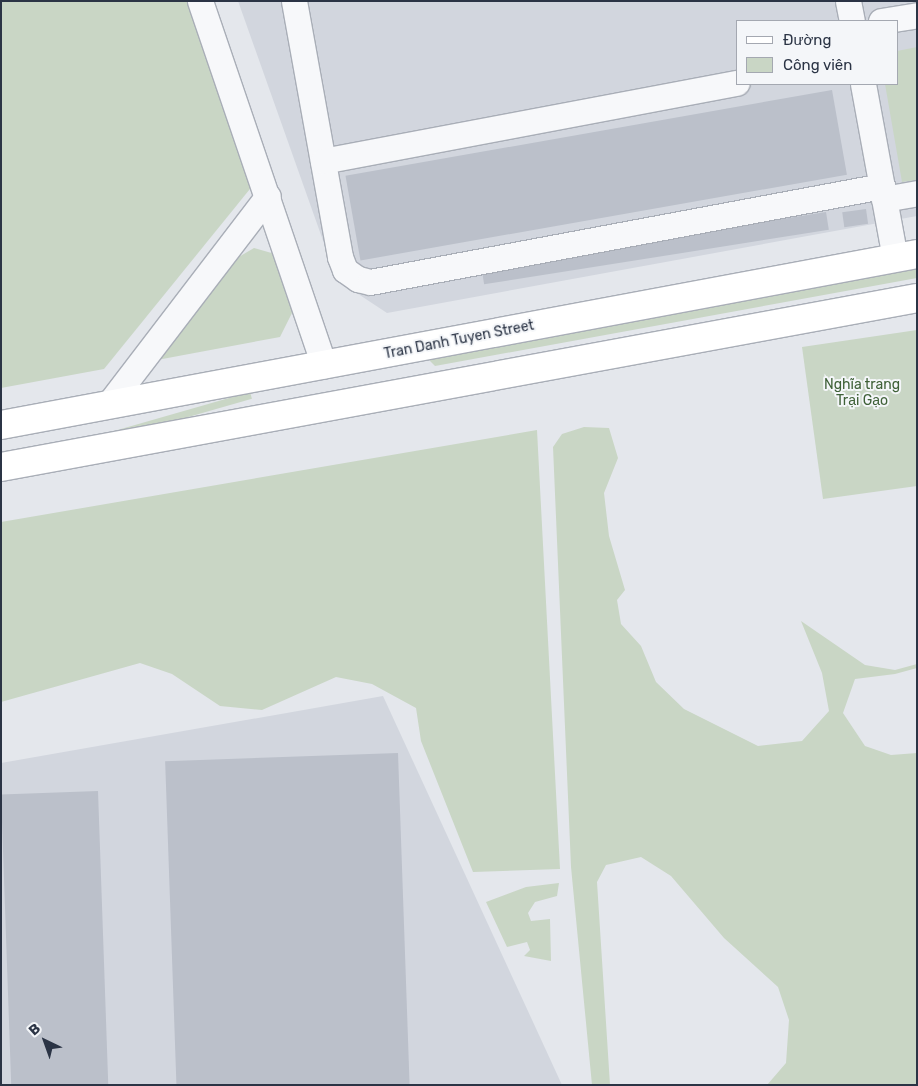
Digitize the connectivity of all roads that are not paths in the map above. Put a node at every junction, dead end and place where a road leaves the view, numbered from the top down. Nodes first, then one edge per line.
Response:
1 (200, 1) edge
2 (848, 1) edge
3 (299, 2) edge
4 (917, 14) edge
5 (852, 20) edge
6 (886, 20) edge
7 (736, 83) edge
8 (863, 85) edge
9 (323, 160) junction
10 (883, 193) junction
11 (917, 193) edge
12 (268, 196) junction
13 (906, 256) edge
14 (917, 298) edge
15 (324, 365) junction
16 (108, 405) junction
17 (334, 406) junction
18 (1, 425) edge
19 (1, 467) edge

1 - 12 street
2 - 5 street
3 - 9 street
4 - 6 street
7 - 9 street
8 - 10 street
9 - 10 street
10 - 11 street
10 - 13 street
12 - 15 street
12 - 16 street
13 - 15 main road, Tran Danh Tuyen Street
14 - 17 main road
15 - 16 main road, Tran Danh Tuyen Street
15 - 17 main road
16 - 18 main road, Tran Danh Tuyen Street
17 - 19 main road

